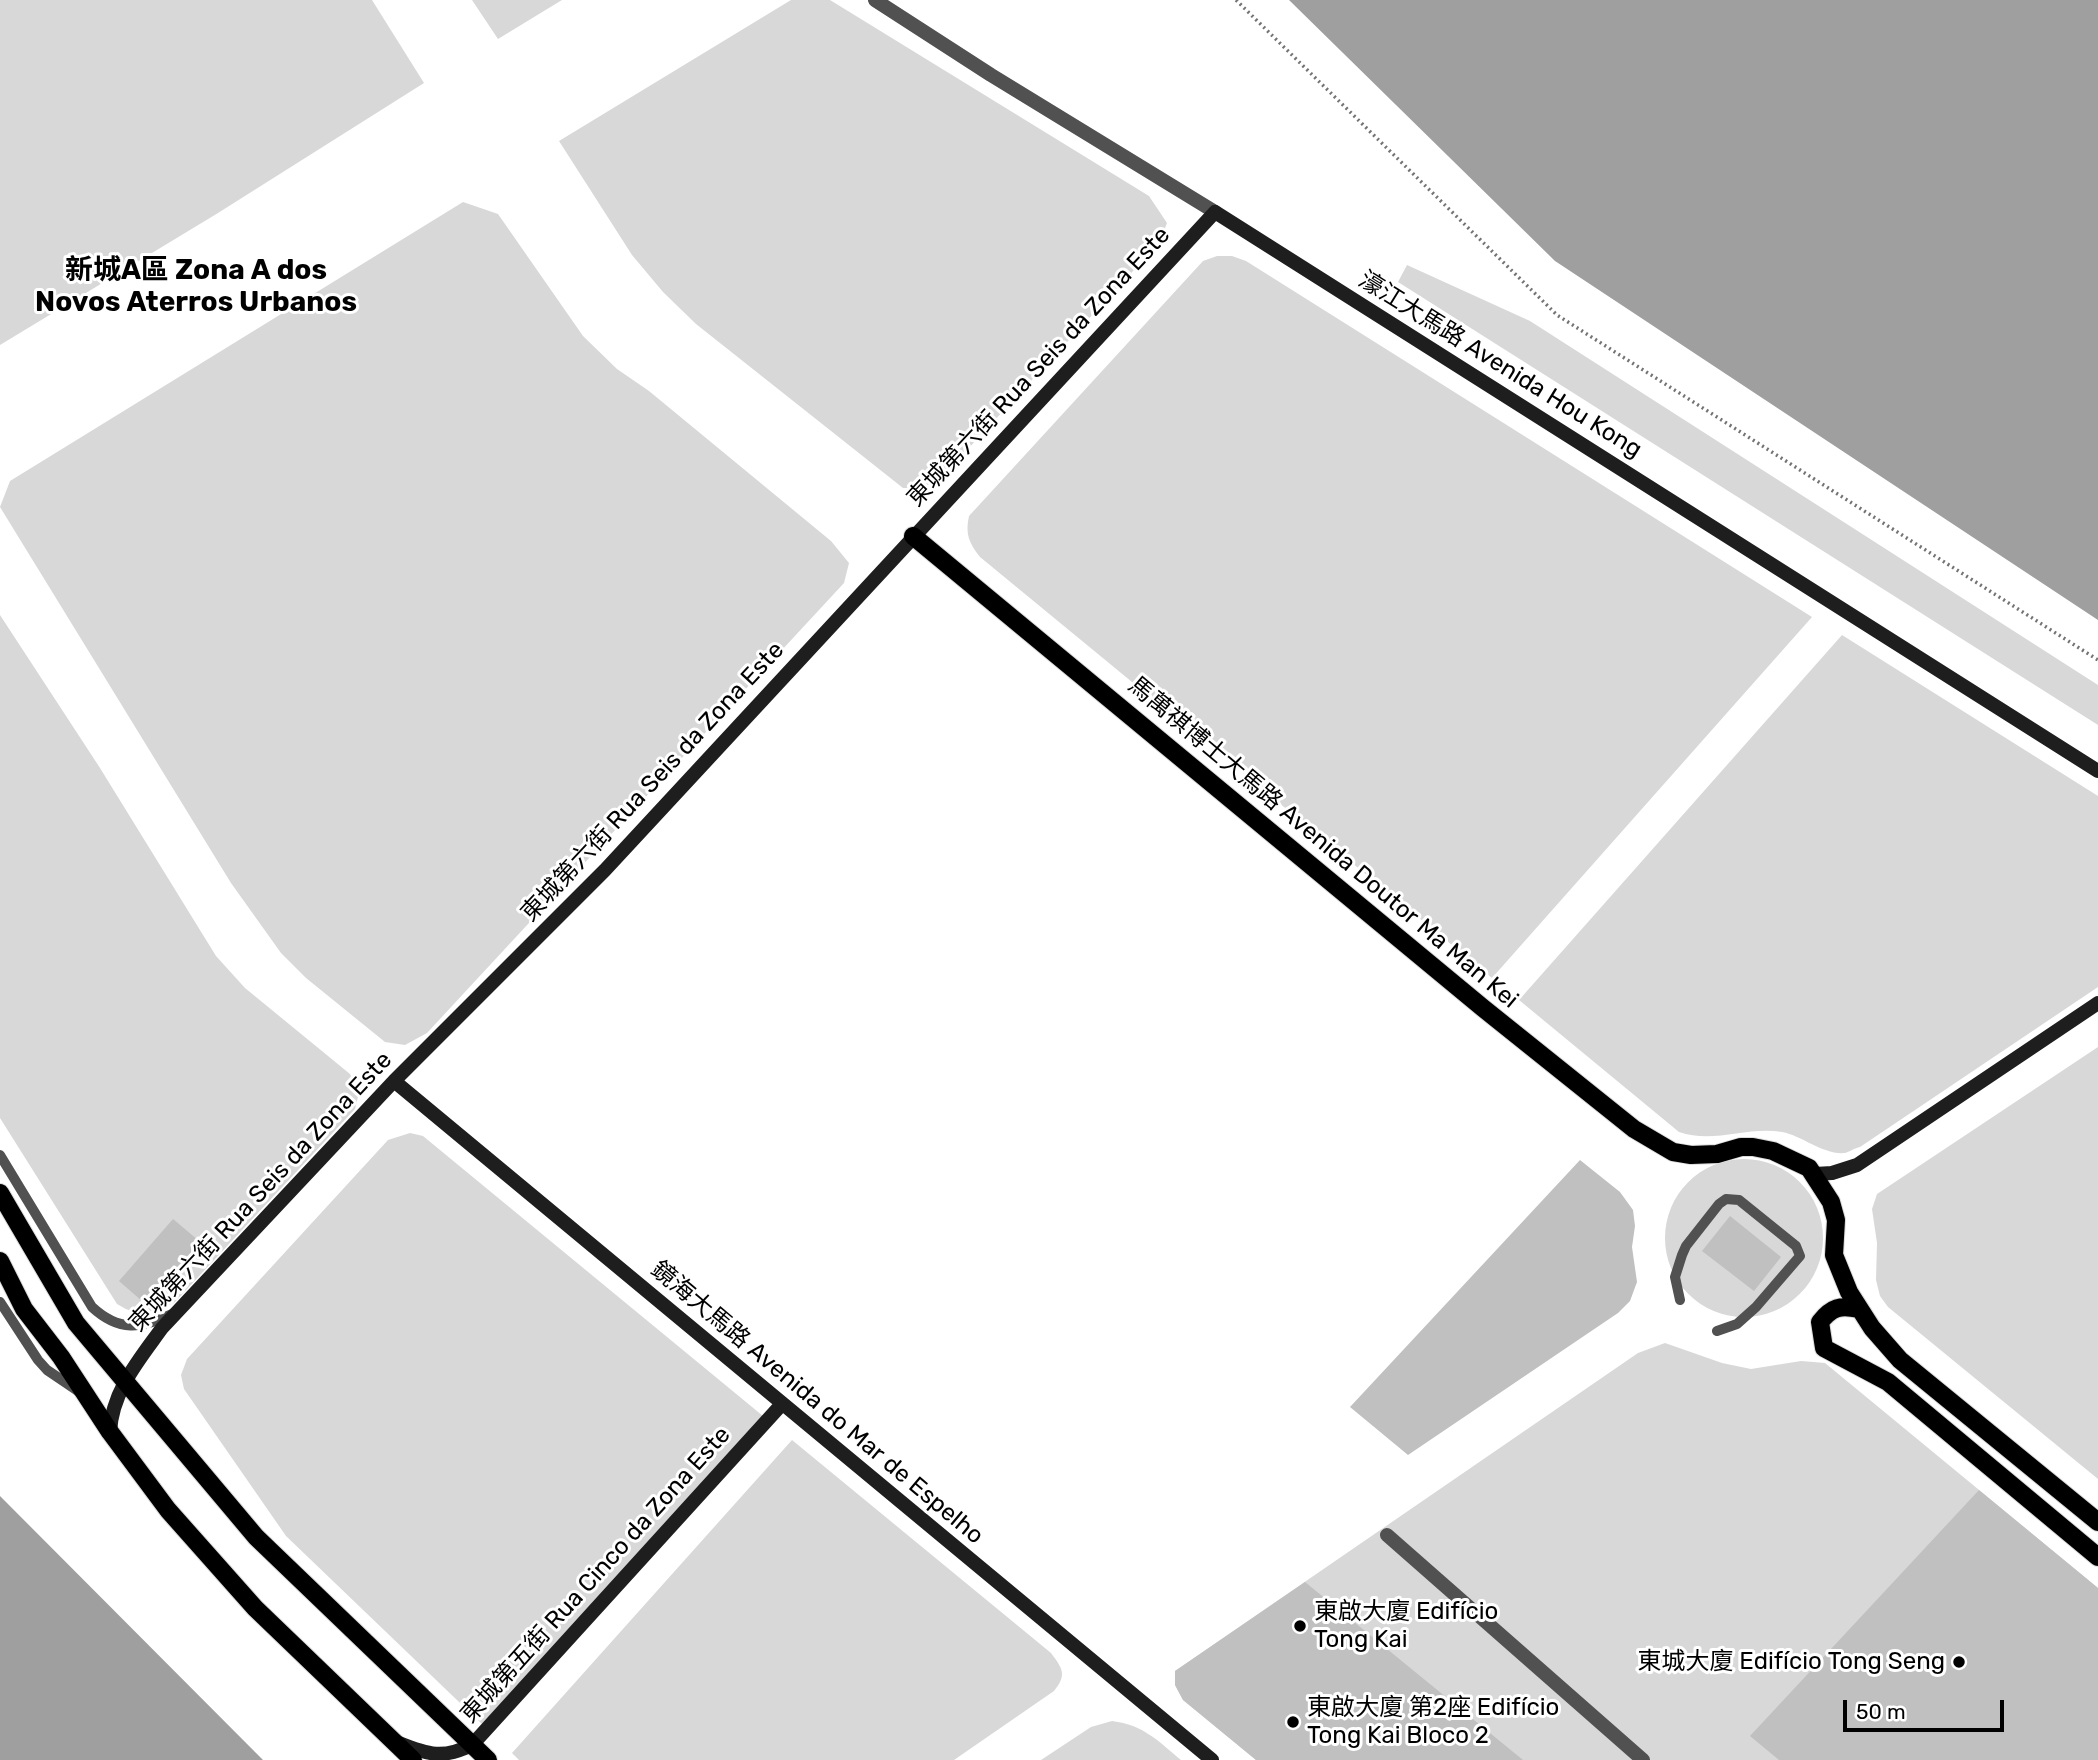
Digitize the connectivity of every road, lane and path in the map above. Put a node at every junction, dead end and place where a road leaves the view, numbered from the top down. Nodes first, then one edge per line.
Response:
1 (876, 0) edge
2 (1236, 0) edge
3 (1215, 212) junction
4 (913, 536) junction
5 (2098, 660) edge
6 (2098, 771) edge
7 (2098, 1003) edge
8 (394, 1081) junction
9 (0, 1155) edge
10 (1815, 1174) junction
11 (0, 1194) edge
12 (0, 1261) edge
13 (0, 1288) edge
14 (1679, 1300) dead end
15 (0, 1302) edge
16 (24, 1308) junction
17 (1858, 1309) junction
18 (176, 1312) junction
19 (1717, 1331) dead end
20 (124, 1383) junction
21 (86, 1396) junction
22 (782, 1404) junction
23 (110, 1432) junction
24 (2098, 1521) edge
25 (1387, 1535) dead end
26 (2098, 1557) edge
27 (391, 1740) junction
28 (472, 1745) junction
29 (413, 1760) edge
30 (488, 1760) edge
31 (1212, 1760) edge
32 (1643, 1760) edge

1 - 3 street, 濠江大馬路 Avenida Hou Kong
2 - 5 path
3 - 4 main road, 東城第六街 Rua Seis da Zona Este
3 - 6 main road, 濠江大馬路 Avenida Hou Kong
4 - 8 main road, 東城第六街 Rua Seis da Zona Este
4 - 10 main road, 馬萬祺博士大馬路 Avenida Doutor Ma Man Kei
7 - 10 main road
8 - 18 main road, 東城第六街 Rua Seis da Zona Este
8 - 22 main road, 鏡海大馬路 Avenida do Mar de Espelho
9 - 18 lane
10 - 17 main road
11 - 20 main road
12 - 16 main road
13 - 16 main road
14 - 19 lane
15 - 21 lane
16 - 21 main road
17 - 24 main road
17 - 26 main road
18 - 20 main road, 東城第六街 Rua Seis da Zona Este
20 - 23 main road, 東城第六街 Rua Seis da Zona Este
20 - 28 main road
21 - 23 main road
22 - 28 main road, 東城第五街 Rua Cinco da Zona Este
22 - 31 main road, 鏡海大馬路 Avenida do Mar de Espelho
23 - 27 main road
25 - 32 street
27 - 28 main road, 東城第五街 Rua Cinco da Zona Este
27 - 29 main road
28 - 30 main road

